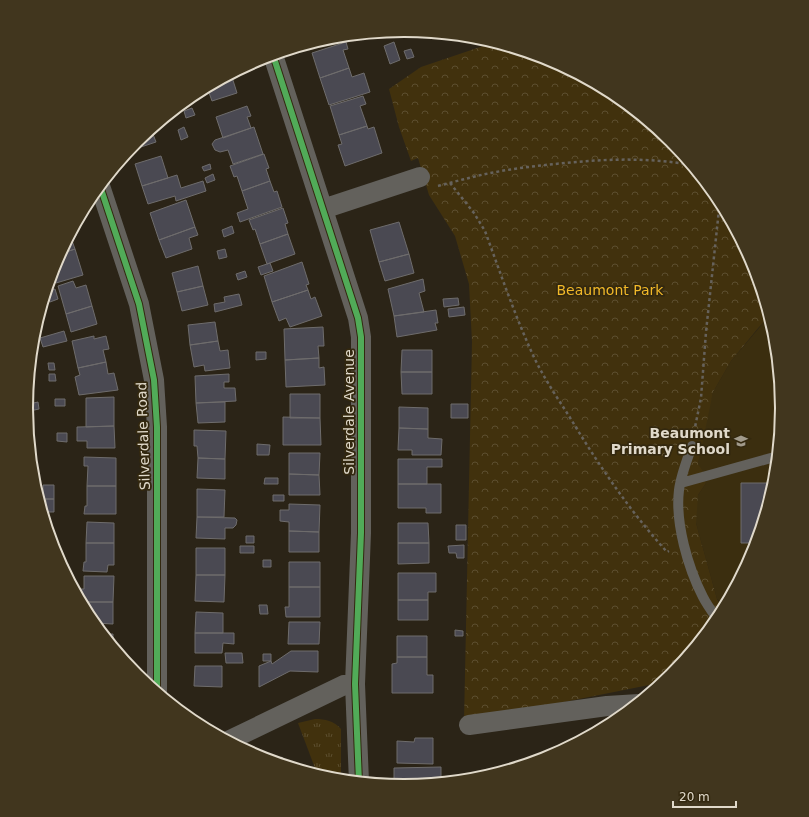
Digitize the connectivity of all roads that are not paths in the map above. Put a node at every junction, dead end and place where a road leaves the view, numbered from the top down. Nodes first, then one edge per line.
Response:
1 (275, 61) edge
2 (427, 182) road end
3 (102, 193) edge
4 (324, 210) junction
5 (692, 446) road end
6 (773, 457) edge
7 (680, 483) junction
8 (714, 614) edge
9 (355, 684) junction
10 (157, 685) edge
11 (629, 705) edge
12 (470, 724) dead end
13 (234, 738) edge
14 (358, 777) edge

1 - 4 street, Silverdale Avenue
2 - 4 street
3 - 10 street, Silverdale Road
4 - 9 street, Silverdale Avenue
5 - 7 lane
6 - 7 lane
7 - 8 lane
9 - 13 street
9 - 14 street, Silverdale Avenue
11 - 12 street

